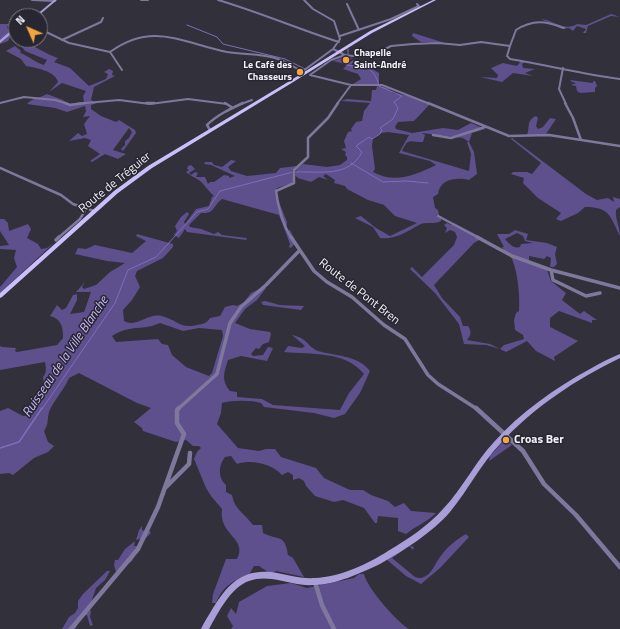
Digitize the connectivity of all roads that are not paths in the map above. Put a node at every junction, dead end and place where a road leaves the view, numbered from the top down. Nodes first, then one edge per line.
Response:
1 (32, 0) edge
2 (55, 0) edge
3 (141, 0) edge
4 (148, 0) edge
5 (218, 0) edge
6 (304, 0) edge
7 (435, 0) edge
8 (347, 4) dead end
9 (418, 4) dead end
10 (46, 8) edge
11 (103, 18) dead end
12 (564, 28) dead end
13 (359, 30) junction
14 (48, 33) edge
15 (8, 35) edge
16 (340, 36) junction
17 (62, 40) junction
18 (0, 42) edge
19 (339, 42) junction
20 (510, 46) junction
21 (333, 49) junction
22 (110, 52) junction
23 (339, 52) junction
24 (345, 55) junction
25 (332, 59) junction
26 (325, 61) junction
27 (562, 68) junction
28 (122, 70) dead end
29 (620, 79) edge
30 (351, 85) junction
31 (252, 100) dead end
32 (0, 104) edge
33 (233, 108) junction
34 (485, 127) junction
35 (210, 130) junction
36 (433, 135) dead end
37 (581, 140) junction
38 (620, 146) edge
39 (0, 168) edge
40 (86, 209) junction
41 (94, 211) junction
42 (438, 216) dead end
43 (56, 240) dead end
44 (299, 251) junction
45 (550, 270) junction
46 (620, 288) edge
47 (600, 293) dead end
48 (0, 296) edge
49 (620, 356) edge
50 (505, 435) junction
51 (190, 453) dead end
52 (165, 487) junction
53 (620, 567) edge
54 (315, 582) junction
55 (71, 629) edge
56 (205, 629) edge
57 (334, 629) edge

1 - 2 street
2 - 10 street
3 - 4 street
5 - 19 street
6 - 16 street
7 - 23 main road, Route de Tréguier
8 - 13 street
9 - 13 street
11 - 17 street
12 - 20 street
13 - 16 street
14 - 17 street
15 - 18 street
16 - 19 street
17 - 22 street
19 - 21 street
20 - 24 street
20 - 27 street
21 - 22 street
21 - 23 street
22 - 28 street
23 - 24 street
23 - 26 main road, Route de Tréguier
24 - 25 street
25 - 26 street
25 - 30 street
26 - 35 main road, Route de Tréguier
27 - 29 street
27 - 37 street
30 - 34 street
30 - 44 street, Route de Pont Bren
31 - 33 street
32 - 33 street
33 - 35 street
34 - 36 street
34 - 37 street
35 - 41 main road, Route de Tréguier
37 - 38 street
39 - 40 street
40 - 41 street
40 - 43 street
41 - 48 main road, Route de Tréguier
42 - 45 street
44 - 50 street, Route de Pont Bren
44 - 52 street
45 - 46 street
45 - 47 street
49 - 50 street
50 - 53 street, Route de Pont Bren
50 - 54 street
51 - 52 street
52 - 55 street
54 - 56 street
54 - 57 street

